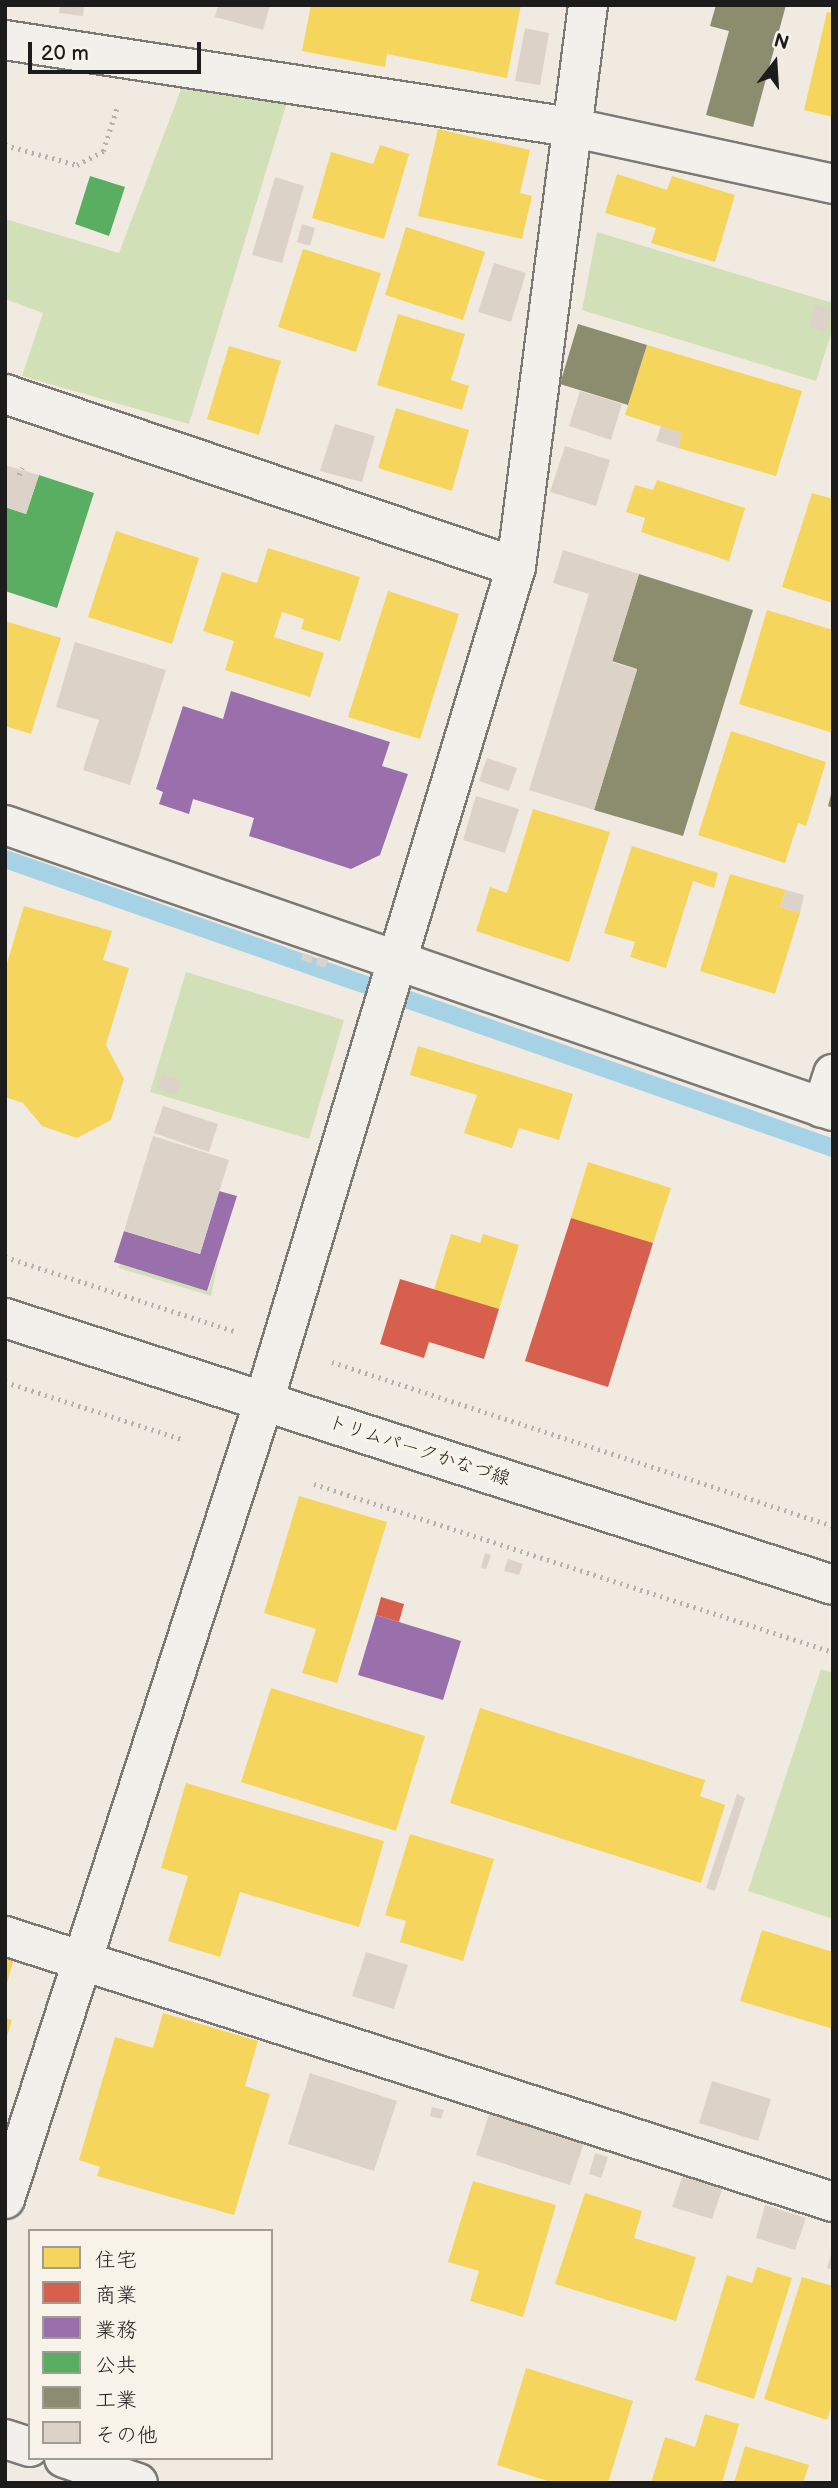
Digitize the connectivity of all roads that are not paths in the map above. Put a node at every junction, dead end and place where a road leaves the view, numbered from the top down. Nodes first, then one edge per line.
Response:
1 (588, 5) edge
2 (5, 40) edge
3 (570, 127) junction
4 (833, 184) edge
5 (5, 394) edge
6 (516, 567) junction
7 (5, 824) edge
8 (398, 964) junction
9 (829, 1098) edge
10 (5, 1318) edge
11 (264, 1401) junction
12 (833, 1585) edge
13 (5, 1936) edge
14 (80, 1961) junction
15 (5, 2199) edge
16 (833, 2202) edge
17 (5, 2439) edge
18 (28, 2446) edge
19 (70, 2460) edge
20 (138, 2483) edge

1 - 3 street
2 - 3 street
3 - 4 street
3 - 6 street
5 - 6 street
6 - 8 street
7 - 8 street
8 - 9 street
8 - 11 street
10 - 11 street, トリムパークかなづ線
11 - 12 street, トリムパークかなづ線
11 - 14 street
13 - 14 street
14 - 15 street
14 - 16 street
17 - 18 street
19 - 20 street

